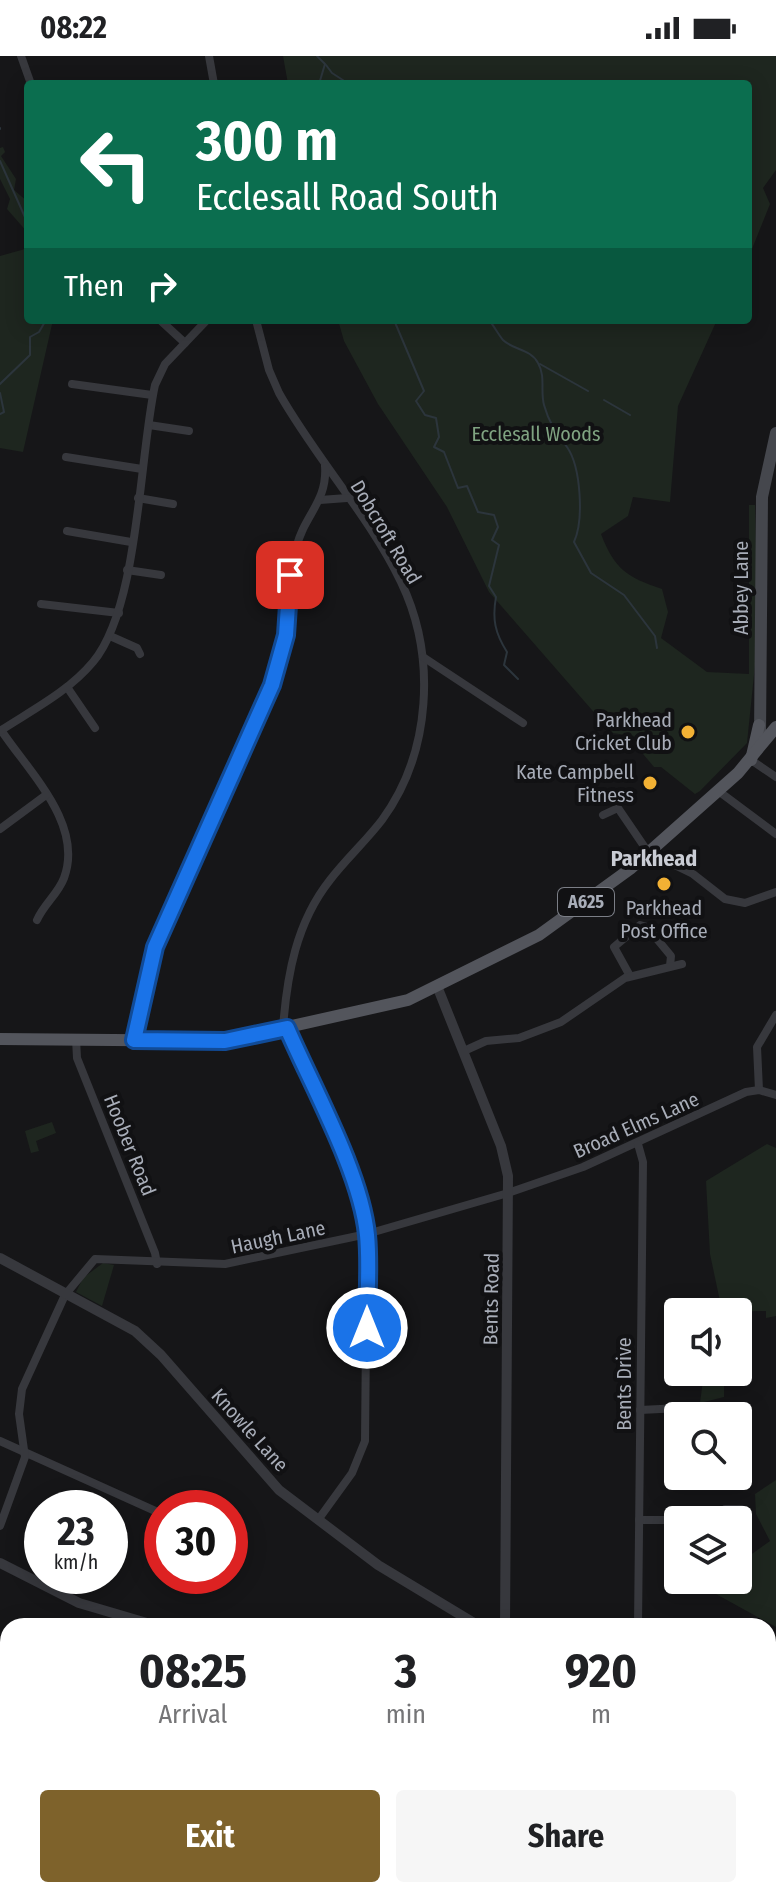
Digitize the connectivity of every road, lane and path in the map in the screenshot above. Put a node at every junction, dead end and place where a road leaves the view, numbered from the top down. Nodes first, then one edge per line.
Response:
1 (21, 56) edge
2 (209, 56) edge
3 (30, 80) edge
4 (213, 80) edge
5 (164, 324) edge
6 (203, 324) edge
7 (257, 324) edge
8 (185, 343) junction
9 (72, 384) dead end
10 (152, 395) junction
11 (149, 425) junction
12 (189, 431) dead end
13 (776, 433) edge
14 (66, 457) dead end
15 (325, 465) junction
16 (142, 469) junction
17 (138, 498) junction
18 (347, 498) junction
19 (320, 500) junction
20 (173, 504) dead end
21 (67, 531) dead end
22 (131, 542) junction
23 (127, 570) junction
24 (161, 575) dead end
25 (41, 604) dead end
26 (119, 613) junction
27 (110, 636) junction
28 (140, 654) dead end
29 (423, 657) junction
30 (67, 687) junction
31 (760, 722) junction
32 (523, 723) dead end
33 (776, 724) edge
34 (95, 728) dead end
35 (0, 730) edge
36 (764, 744) junction
37 (751, 760) junction
38 (776, 777) edge
39 (717, 790) junction
40 (46, 795) junction
41 (603, 815) dead end
42 (0, 829) edge
43 (776, 834) edge
44 (648, 852) junction
45 (776, 892) edge
46 (37, 920) dead end
47 (682, 964) dead end
48 (670, 966) junction
49 (630, 976) junction
50 (437, 986) junction
51 (776, 1015) edge
52 (285, 1028) junction
53 (0, 1039) edge
54 (76, 1039) junction
55 (134, 1040) junction
56 (464, 1051) junction
57 (759, 1090) junction
58 (776, 1095) edge
59 (638, 1144) junction
60 (508, 1193) junction
61 (367, 1234) junction
62 (0, 1258) edge
63 (157, 1264) junction
64 (65, 1295) junction
65 (664, 1409) edge
66 (640, 1410) junction
67 (0, 1441) edge
68 (25, 1453) junction
69 (144, 1506) edge
70 (318, 1520) junction
71 (639, 1520) junction
72 (664, 1520) edge
73 (0, 1526) edge
74 (0, 1563) edge
75 (130, 1618) edge
76 (466, 1618) edge
77 (505, 1618) edge
78 (638, 1618) edge

1 - 3 street
2 - 4 street
5 - 8 street
6 - 8 street
7 - 15 street, Dobcroft Road
8 - 10 street
9 - 10 street
10 - 11 street
11 - 12 street
11 - 16 street
13 - 31 main road, Abbey Lane
14 - 16 street
15 - 18 street, Dobcroft Road
15 - 19 street
16 - 17 street
17 - 20 street
17 - 22 street
18 - 19 street
18 - 29 street, Dobcroft Road
19 - 55 street
21 - 22 street
22 - 23 street
23 - 24 street
23 - 26 street
25 - 26 street
26 - 27 street
27 - 28 street
27 - 30 street
29 - 32 street
29 - 52 street, Dobcroft Road
30 - 34 street
30 - 35 street
31 - 33 main road, A625
31 - 36 main road, Abbey Lane
31 - 37 main road
33 - 36 main road, A625
35 - 40 street
36 - 37 main road, A625
37 - 38 street
37 - 39 main road, A625
39 - 43 street
39 - 44 main road, A625
40 - 42 street
40 - 46 street
41 - 44 street
44 - 45 street
44 - 50 main road, A625
47 - 48 street
48 - 49 street
48 - 49 street
49 - 56 street
50 - 52 main road, A625
50 - 56 street, Bents Road
51 - 57 street
52 - 55 main road, A625
52 - 61 street
53 - 54 main road, A625
54 - 55 main road, A625
54 - 63 street, Hoober Road
56 - 60 street, Bents Road
57 - 58 street
57 - 59 street, Broad Elms Lane
59 - 60 street, Broad Elms Lane
59 - 66 street, Bents Drive
60 - 61 street, Haugh Lane
60 - 77 street, Bents Road
61 - 63 street, Haugh Lane
61 - 70 street
62 - 64 street, Knowle Lane
63 - 64 street, Haugh Lane
64 - 68 street
64 - 70 street, Knowle Lane
65 - 66 street
66 - 71 street, Bents Drive
67 - 68 street
68 - 69 street
68 - 73 street
70 - 76 street, Knowle Lane
71 - 72 street
71 - 78 street, Bents Drive
74 - 75 street

